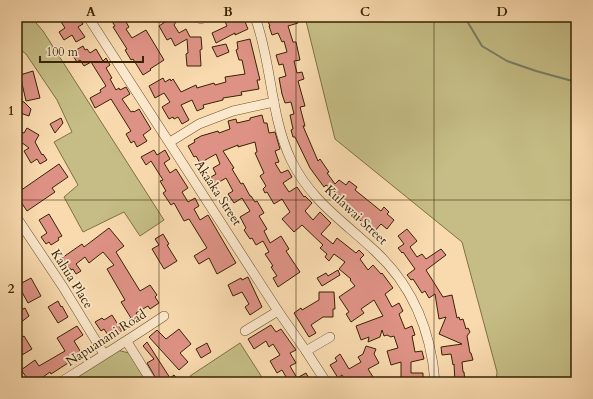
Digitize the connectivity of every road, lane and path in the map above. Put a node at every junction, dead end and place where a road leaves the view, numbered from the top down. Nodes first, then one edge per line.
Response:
1 (88, 17) edge
2 (255, 17) edge
3 (274, 102) junction
4 (170, 142) junction
5 (17, 218) edge
6 (278, 311) junction
7 (164, 316) dead end
8 (245, 331) dead end
9 (330, 337) dead end
10 (127, 342) junction
11 (306, 351) junction
12 (104, 354) junction
13 (62, 382) edge
14 (152, 382) edge
15 (326, 382) edge
16 (435, 382) edge

1 - 4 street, Akaaka Street
2 - 3 street, Kulawai Street
3 - 4 street
3 - 16 street, Kulawai Street
4 - 6 street, Akaaka Street
5 - 12 street, Kahua Place
6 - 8 street
6 - 11 street, Akaaka Street
7 - 10 street, Napuanani Road
9 - 11 street
10 - 12 street, Napuanani Road
10 - 14 street
11 - 15 street, Akaaka Street
12 - 13 street, Napuanani Road

